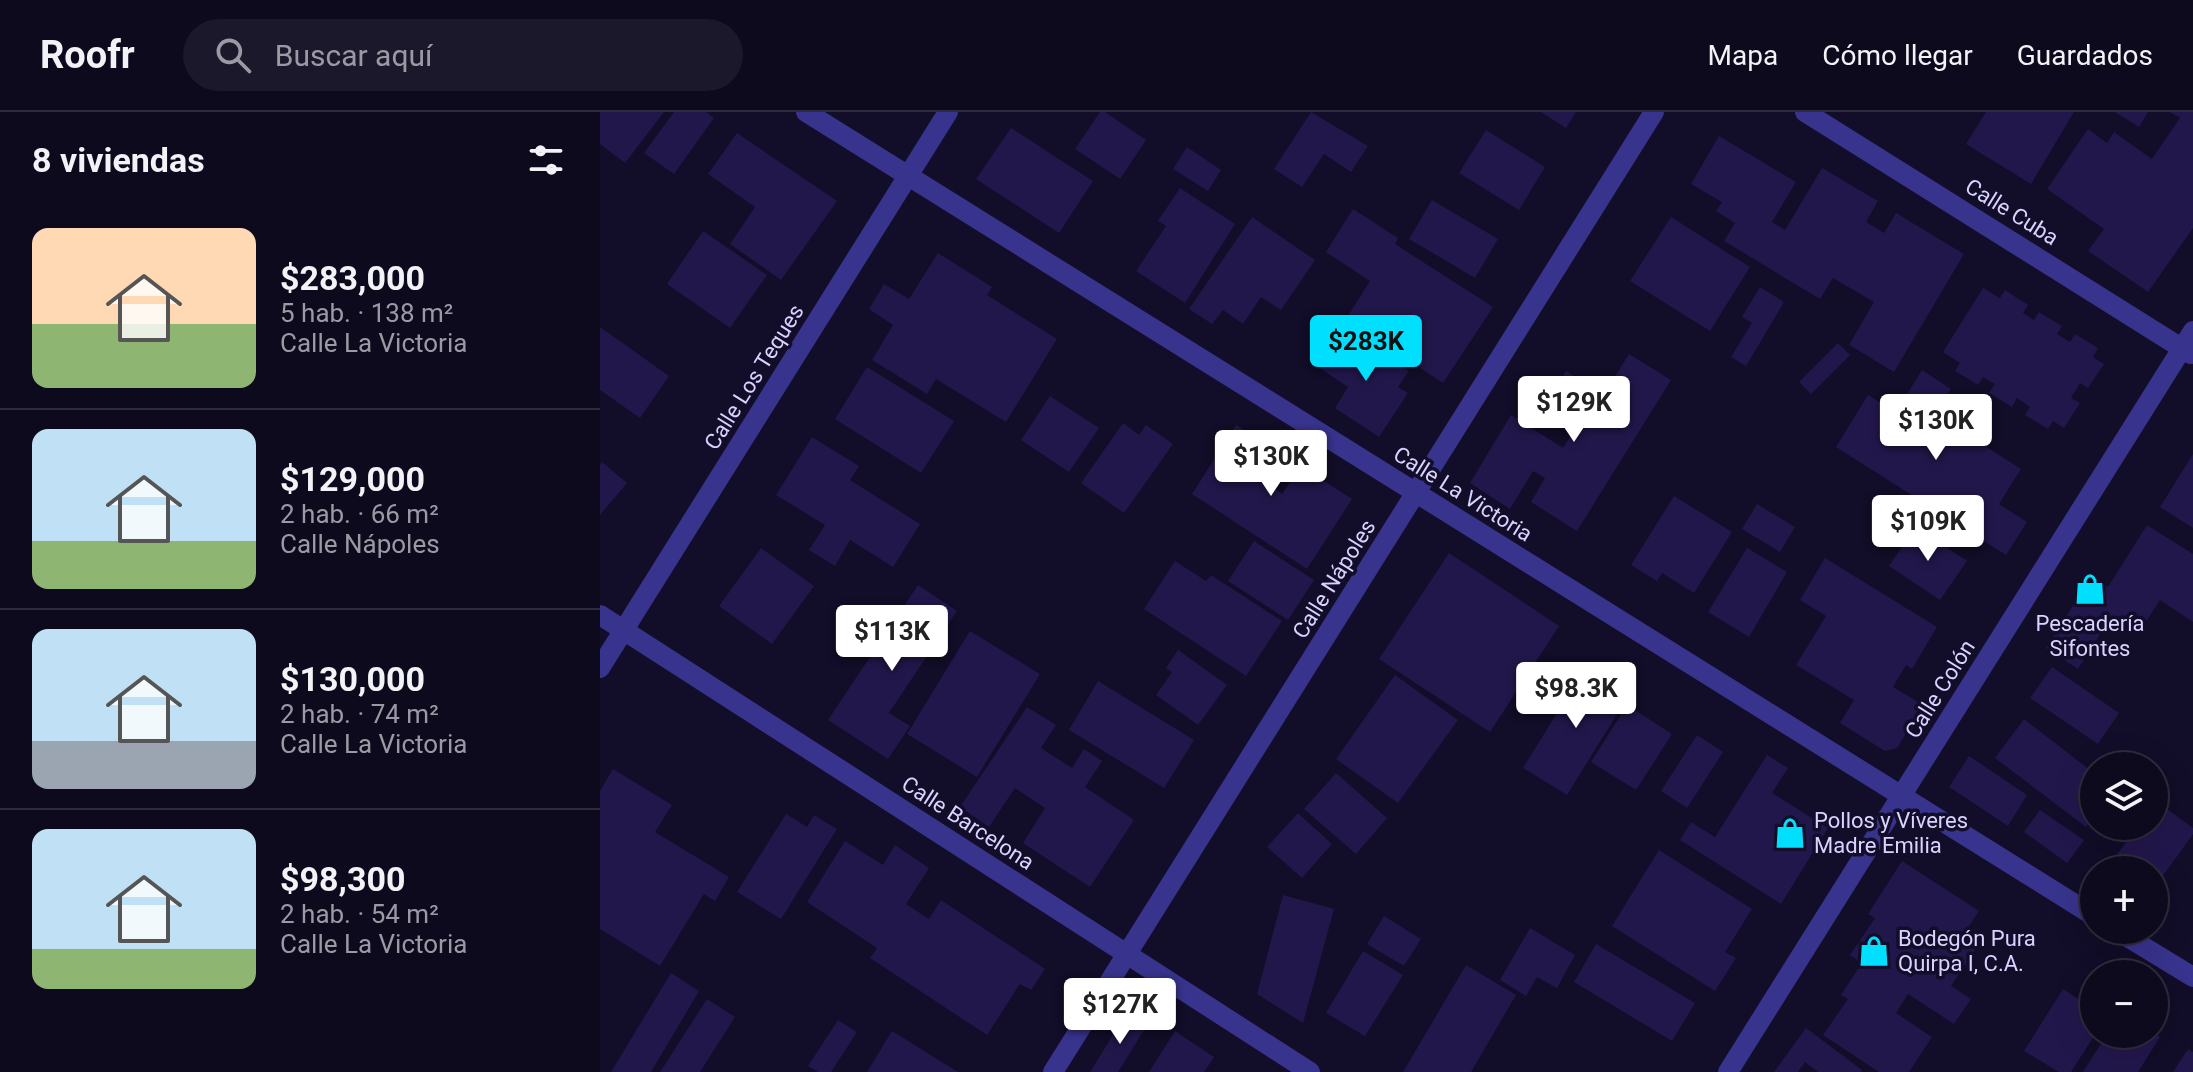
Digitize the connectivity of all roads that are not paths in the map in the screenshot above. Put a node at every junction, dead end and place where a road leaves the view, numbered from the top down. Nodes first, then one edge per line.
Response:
1 (806, 112) edge
2 (948, 112) edge
3 (1654, 112) edge
4 (1805, 112) edge
5 (908, 176) junction
6 (2189, 345) edge
7 (1416, 493) junction
8 (600, 615) edge
9 (624, 630) junction
10 (600, 668) edge
11 (1901, 797) junction
12 (2080, 907) edge
13 (2139, 944) edge
14 (1127, 954) junction
15 (2193, 977) edge
16 (1053, 1072) edge
17 (1310, 1072) edge
18 (1728, 1072) edge

1 - 5 street, Calle La Victoria
2 - 5 street, Calle Los Teques
3 - 7 street, Calle Nápoles
4 - 6 street, Calle Cuba
5 - 7 street, Calle La Victoria
5 - 9 street, Calle Los Teques
6 - 11 street, Calle Colón
7 - 11 street, Calle La Victoria
7 - 14 street, Calle Nápoles
8 - 9 street, Calle Barcelona
9 - 10 street, Calle Los Teques
9 - 14 street, Calle Barcelona
11 - 12 street, Calle La Victoria
11 - 18 street, Calle Colón
13 - 15 street
14 - 16 street, Calle Nápoles
14 - 17 street, Calle Barcelona

